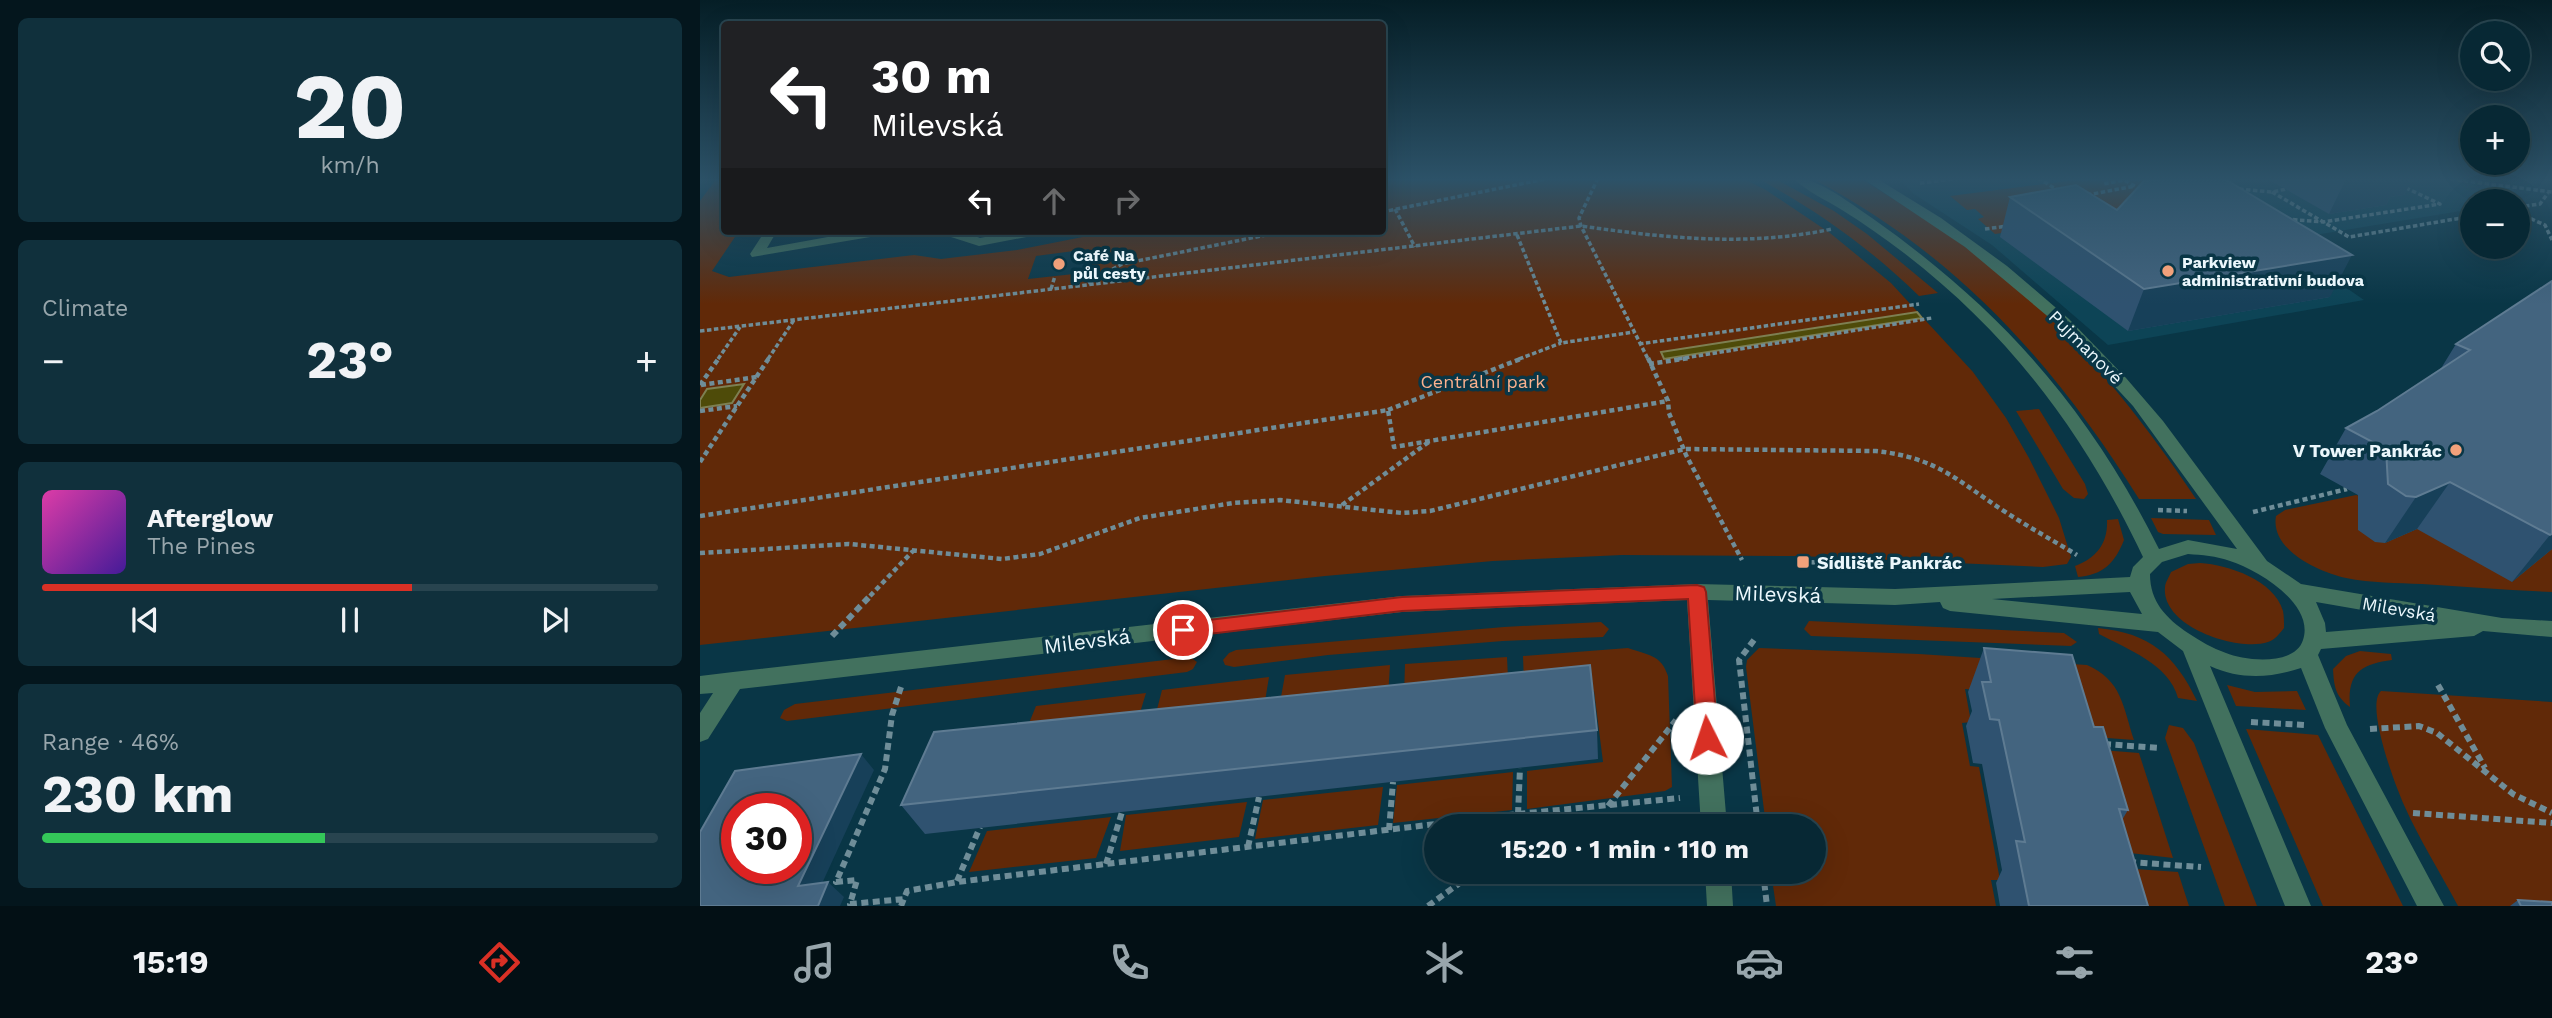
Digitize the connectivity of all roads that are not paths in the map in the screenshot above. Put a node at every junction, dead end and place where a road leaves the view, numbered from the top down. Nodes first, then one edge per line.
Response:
1 (1869, 220) edge
2 (1938, 220) edge
3 (769, 235) edge
4 (853, 235) edge
5 (959, 235) edge
6 (1016, 235) edge
7 (2152, 557) junction
8 (2259, 564) junction
9 (2139, 584) junction
10 (1697, 592) junction
11 (2296, 592) junction
12 (1895, 597) junction
13 (2159, 624) junction
14 (2502, 626) junction
15 (2552, 629) edge
16 (2311, 648) junction
17 (2193, 650) junction
18 (733, 681) junction
19 (700, 685) edge
20 (700, 732) edge
21 (1713, 814) edge
22 (1719, 884) edge
23 (1720, 906) edge
24 (2298, 906) edge
25 (2431, 906) edge

1 - 7 street
2 - 8 street, Pujmanové
3 - 4 street
5 - 6 street
7 - 8 street, Milevská
7 - 9 street
8 - 11 street, Milevská
9 - 12 street, Milevská
9 - 13 street, Milevská
10 - 12 street, Milevská
10 - 18 street, Milevská
10 - 21 street
11 - 14 street, Milevská
11 - 16 street, Milevská
12 - 13 street, Milevská
13 - 17 street, Milevská
14 - 15 street, Milevská
14 - 16 street, Milevská
16 - 17 street, Milevská
16 - 25 street
17 - 24 street
18 - 19 street, Milevská
18 - 20 street
22 - 23 street

